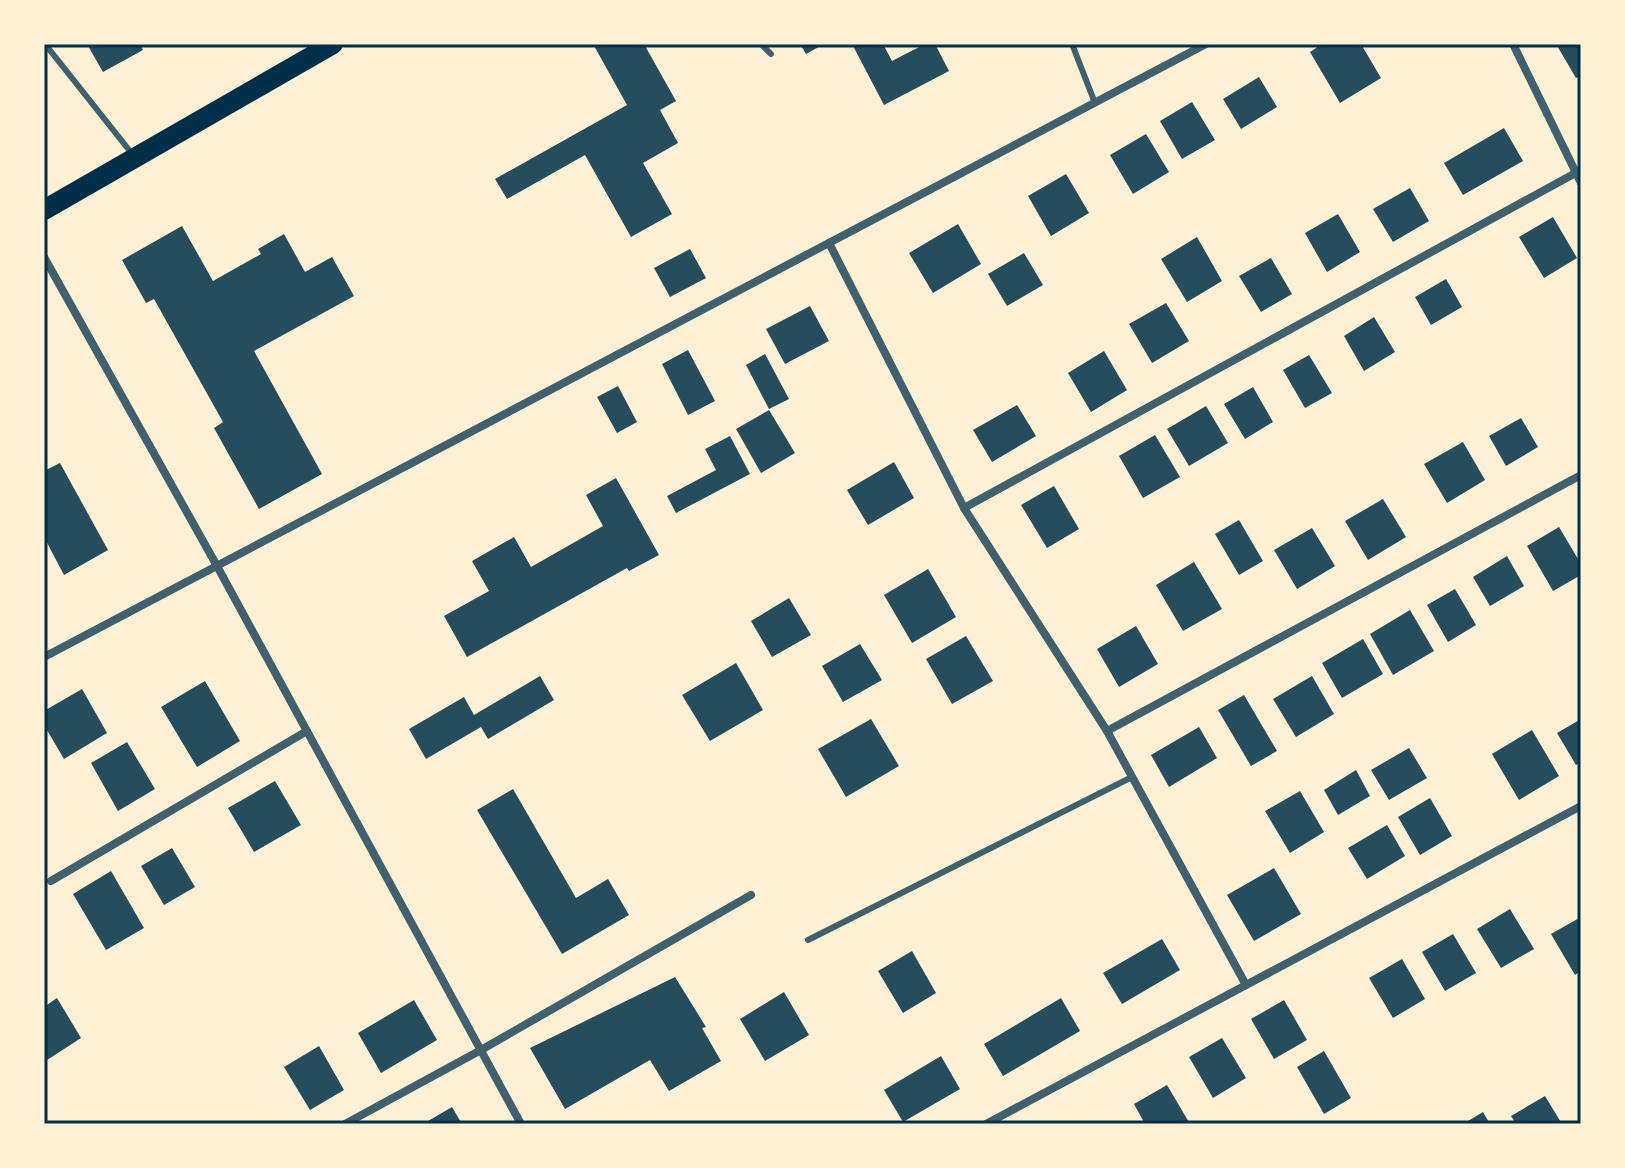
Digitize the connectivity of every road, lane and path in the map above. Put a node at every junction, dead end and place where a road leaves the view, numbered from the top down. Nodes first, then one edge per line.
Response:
1 (45, 44) edge
2 (333, 44) edge
3 (761, 44) edge
4 (1072, 44) edge
5 (1206, 44) edge
6 (1513, 44) edge
7 (771, 54) dead end
8 (1095, 103) junction
9 (135, 158) junction
10 (1578, 172) edge
11 (1581, 183) edge
12 (44, 210) edge
13 (829, 243) junction
14 (44, 257) edge
15 (1581, 475) edge
16 (964, 508) junction
17 (217, 566) junction
18 (46, 656) dead end
19 (307, 731) junction
20 (1107, 731) junction
21 (1132, 777) junction
22 (1581, 806) edge
23 (51, 881) dead end
24 (751, 895) dead end
25 (808, 940) dead end
26 (1246, 985) junction
27 (481, 1050) junction
28 (345, 1124) edge
29 (521, 1124) edge
30 (986, 1124) edge

1 - 9 lane
2 - 9 main road
3 - 7 lane
4 - 8 lane
5 - 8 street
6 - 10 street
8 - 13 street
9 - 12 main road
10 - 11 street
10 - 16 street
13 - 16 street
13 - 17 street
14 - 17 street
15 - 20 street
16 - 20 street
17 - 18 street
17 - 19 street
19 - 23 street
19 - 27 street
20 - 21 street
21 - 25 lane
21 - 26 street
22 - 26 street
24 - 27 street
26 - 30 street
27 - 28 street
27 - 29 street

